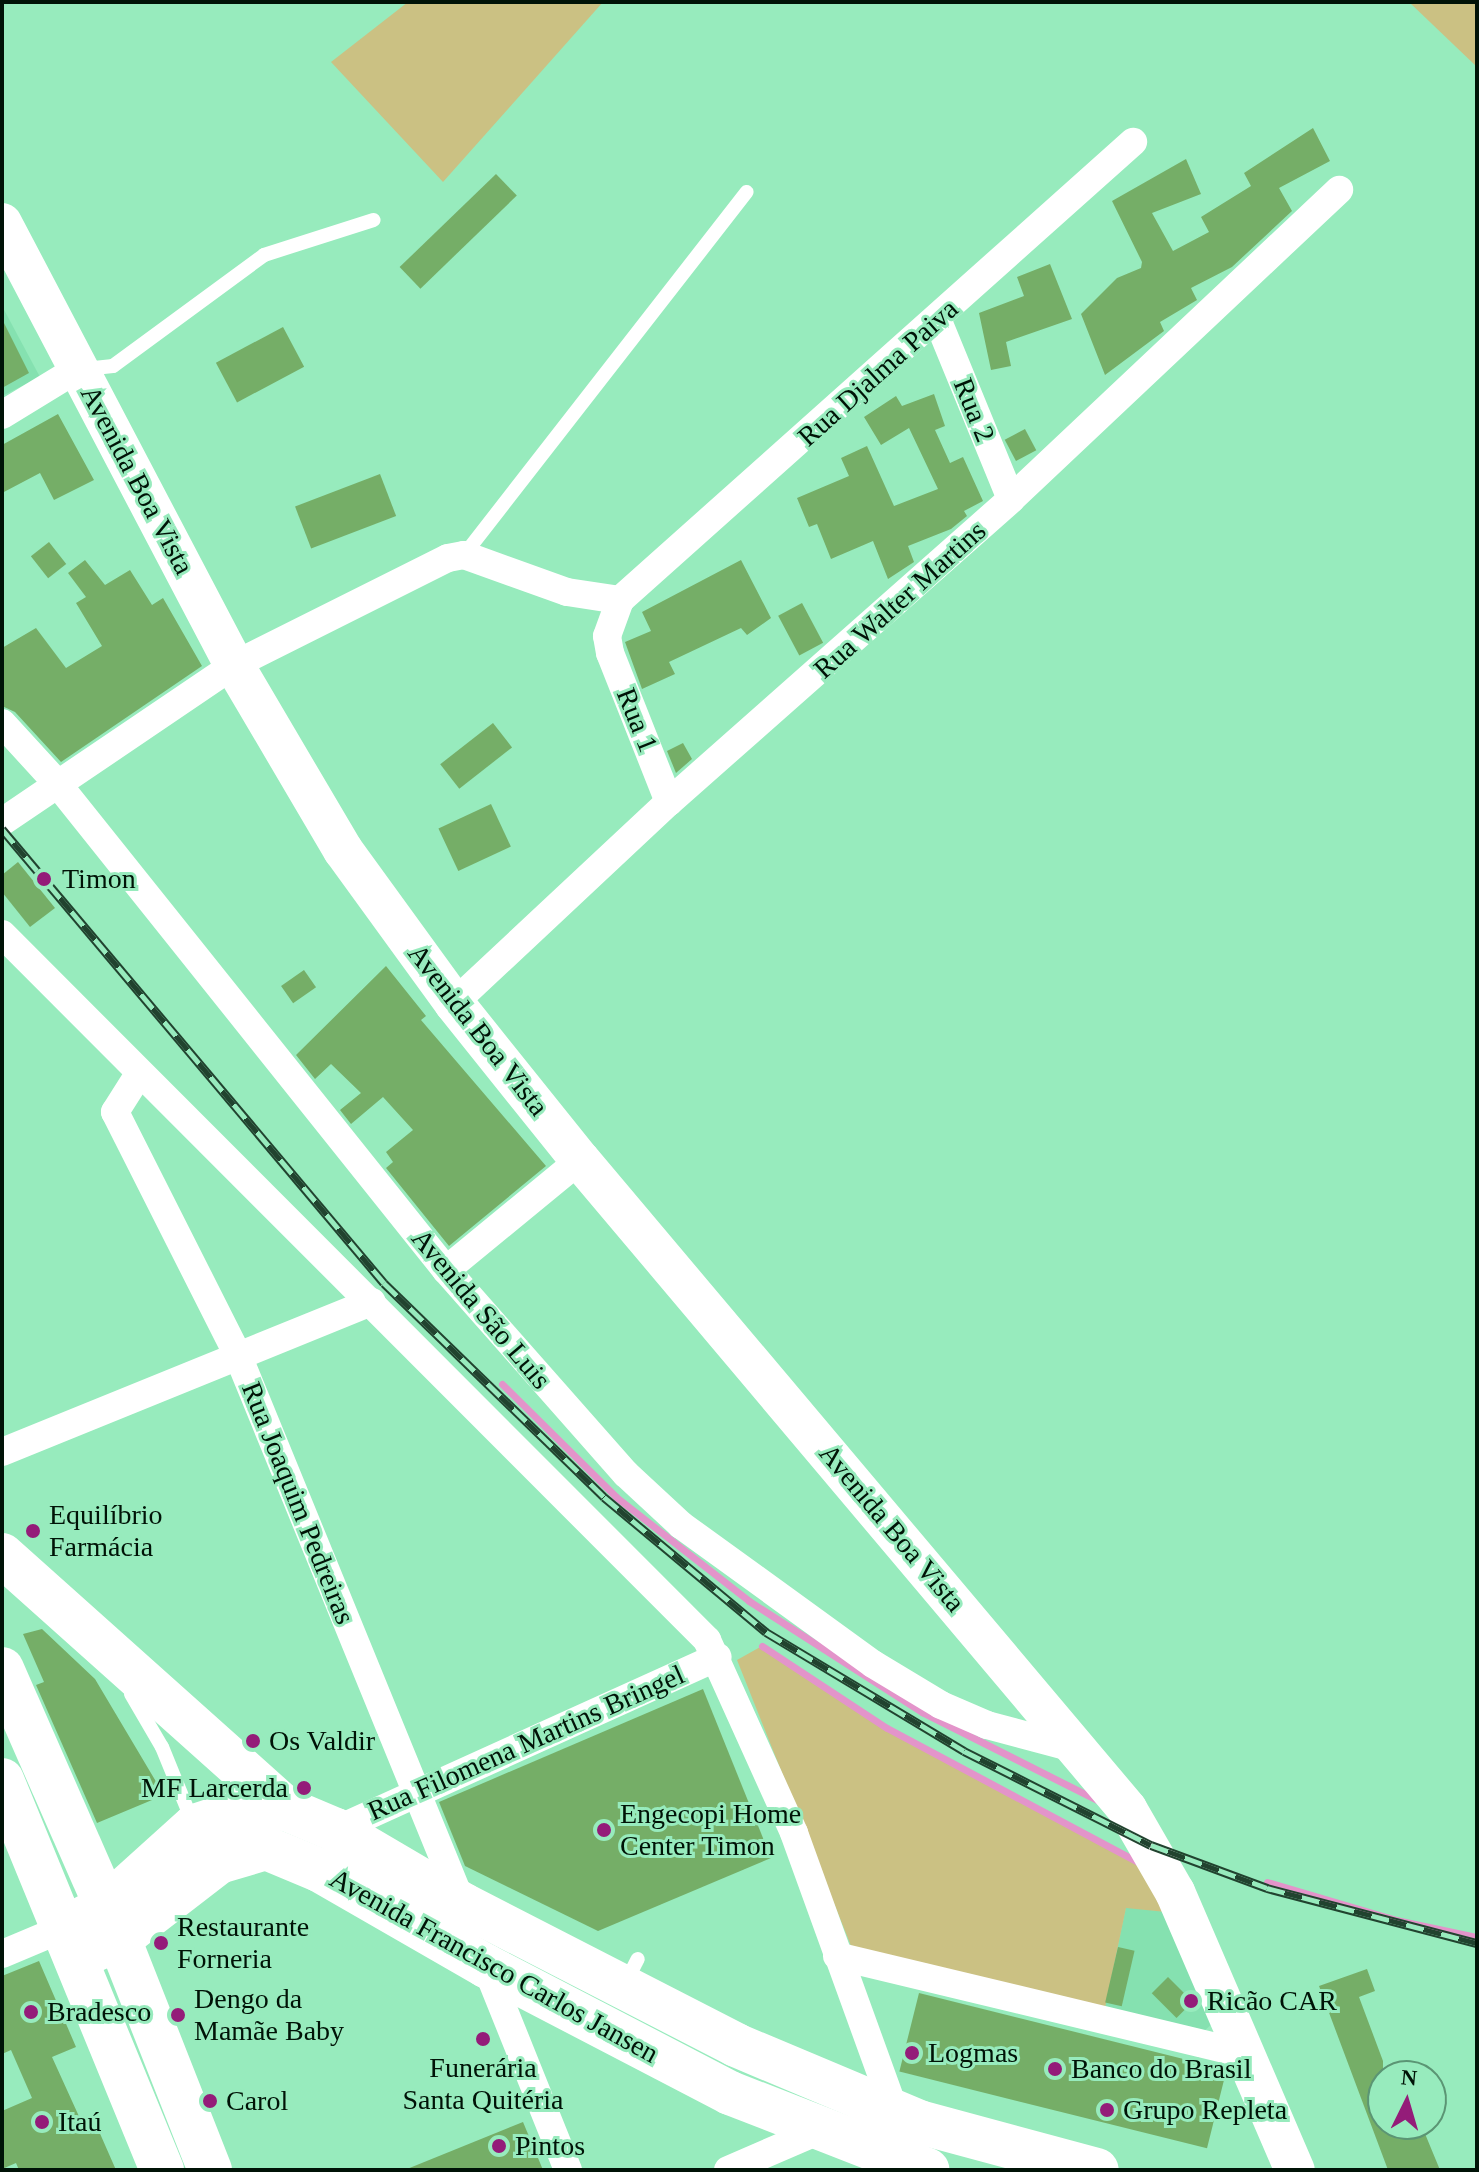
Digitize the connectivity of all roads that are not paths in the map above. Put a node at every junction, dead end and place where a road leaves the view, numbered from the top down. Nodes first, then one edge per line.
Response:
1 (1133, 142) dead end
2 (1339, 190) dead end
3 (747, 192) dead end
4 (374, 220) dead end
5 (2, 223) edge
6 (938, 321) junction
7 (79, 368) junction
8 (2, 415) edge
9 (1011, 499) junction
10 (464, 555) junction
11 (620, 600) junction
12 (234, 665) junction
13 (2, 723) edge
14 (56, 782) junction
15 (669, 802) junction
16 (2, 822) edge
17 (2, 934) edge
18 (454, 1003) junction
19 (139, 1074) junction
20 (580, 1160) junction
21 (446, 1270) junction
22 (372, 1302) junction
23 (239, 1358) junction
24 (2, 1452) edge
25 (12, 1570) edge
26 (718, 1657) junction
27 (2, 1669) edge
28 (1080, 1750) junction
29 (2, 1780) edge
30 (416, 1789) junction
31 (286, 1809) junction
32 (195, 1826) junction
33 (336, 1830) junction
34 (113, 1922) junction
35 (468, 1939) junction
36 (70, 1943) junction
37 (2, 1954) edge
38 (837, 1956) junction
39 (1242, 2053) junction
40 (895, 2112) junction
41 (823, 2129) junction
42 (162, 2170) edge
43 (210, 2170) edge
44 (568, 2170) edge
45 (728, 2170) edge
46 (928, 2170) edge
47 (1097, 2170) edge
48 (1295, 2170) edge

1 - 6 street, Rua Djalma Paiva
2 - 9 street, Rua Walter Martins
3 - 10 lane
4 - 7 lane
5 - 7 street, Avenida Boa Vista
6 - 9 street, Rua 2
6 - 11 street, Rua Djalma Paiva
7 - 8 street
7 - 12 street, Avenida Boa Vista
9 - 15 street, Rua Walter Martins
10 - 11 street
10 - 12 street
11 - 15 street, Rua 1
12 - 14 street
12 - 18 street, Avenida Boa Vista
13 - 14 street, Avenida São Luis
14 - 16 street
14 - 21 street, Avenida São Luis
15 - 18 street, Rua Walter Martins
17 - 19 street
18 - 20 street, Avenida Boa Vista
19 - 22 street
19 - 23 street, Rua Joaquim Pedreiras
20 - 21 street
20 - 28 street, Avenida Boa Vista
21 - 28 street, Avenida São Luis
22 - 23 street
22 - 26 street
23 - 24 street
23 - 30 street, Rua Joaquim Pedreiras
25 - 31 main road, Avenida Francisco Carlos Jansen
25 - 32 lane
26 - 30 street, Rua Filomena Martins Bringel
26 - 38 street
27 - 34 main road
28 - 39 street, Avenida Boa Vista
29 - 36 main road
30 - 33 street, Rua Filomena Martins Bringel
30 - 35 street, Rua Joaquim Pedreiras
31 - 32 main road, Avenida Francisco Carlos Jansen
31 - 33 main road, Avenida Francisco Carlos Jansen
32 - 34 main road
33 - 35 main road, Avenida Francisco Carlos Jansen
34 - 35 main road, Avenida Francisco Carlos Jansen
34 - 36 main road, Avenida Francisco Carlos Jansen
34 - 43 main road
35 - 40 main road, Avenida Francisco Carlos Jansen
35 - 41 main road, Avenida Francisco Carlos Jansen
35 - 44 street, Rua Joaquim Pedreiras
36 - 37 street
36 - 42 main road
38 - 39 street
38 - 40 street
39 - 48 street, Avenida Boa Vista
40 - 47 main road, Avenida Francisco Carlos Jansen
41 - 45 street
41 - 46 main road, Avenida Francisco Carlos Jansen

